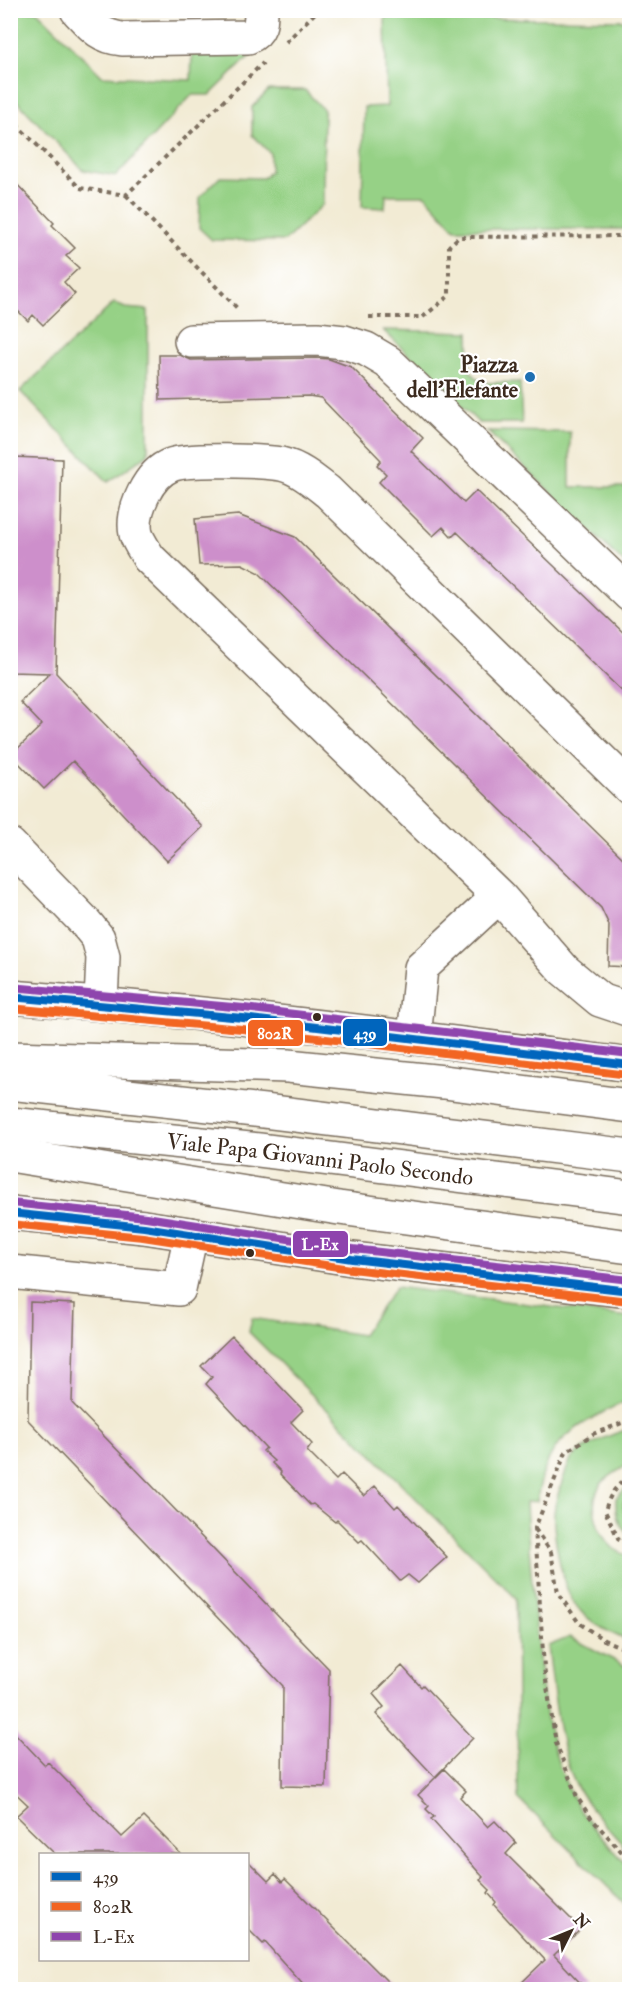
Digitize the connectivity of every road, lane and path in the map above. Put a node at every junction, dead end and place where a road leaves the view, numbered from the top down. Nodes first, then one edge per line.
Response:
1 (76, 10) edge
2 (261, 10) edge
3 (318, 10) edge
4 (285, 43) dead end
5 (268, 59) dead end
6 (10, 118) edge
7 (126, 195) junction
8 (630, 236) edge
9 (240, 310) dead end
10 (359, 317) dead end
11 (191, 341) dead end
12 (630, 595) edge
13 (630, 788) edge
14 (10, 845) edge
15 (498, 896) junction
16 (10, 997) edge
17 (101, 1004) junction
18 (630, 1010) edge
19 (414, 1038) junction
20 (10, 1058) edge
21 (630, 1065) edge
22 (10, 1083) edge
23 (630, 1106) edge
24 (10, 1124) edge
25 (10, 1155) edge
26 (630, 1156) edge
27 (630, 1197) edge
28 (10, 1213) edge
29 (191, 1234) junction
30 (630, 1247) edge
31 (10, 1272) edge
32 (630, 1291) edge
33 (630, 1420) edge
34 (630, 1477) edge
35 (535, 1528) junction
36 (630, 1546) edge
37 (630, 1650) edge
38 (630, 1861) edge

1 - 2 main road
3 - 4 path
5 - 7 path
6 - 7 path
7 - 9 path
8 - 10 path
11 - 12 main road
13 - 15 main road
14 - 17 main road
15 - 18 main road
15 - 19 main road
16 - 17 main road
17 - 19 main road
19 - 21 main road
20 - 23 main road
22 - 26 main road, Viale Papa Giovanni Paolo Secondo
24 - 27 main road, Viale Papa Giovanni Paolo Secondo
25 - 30 main road
28 - 29 main road
29 - 31 main road
29 - 32 main road
33 - 35 path
34 - 36 path
35 - 37 path
35 - 38 path

